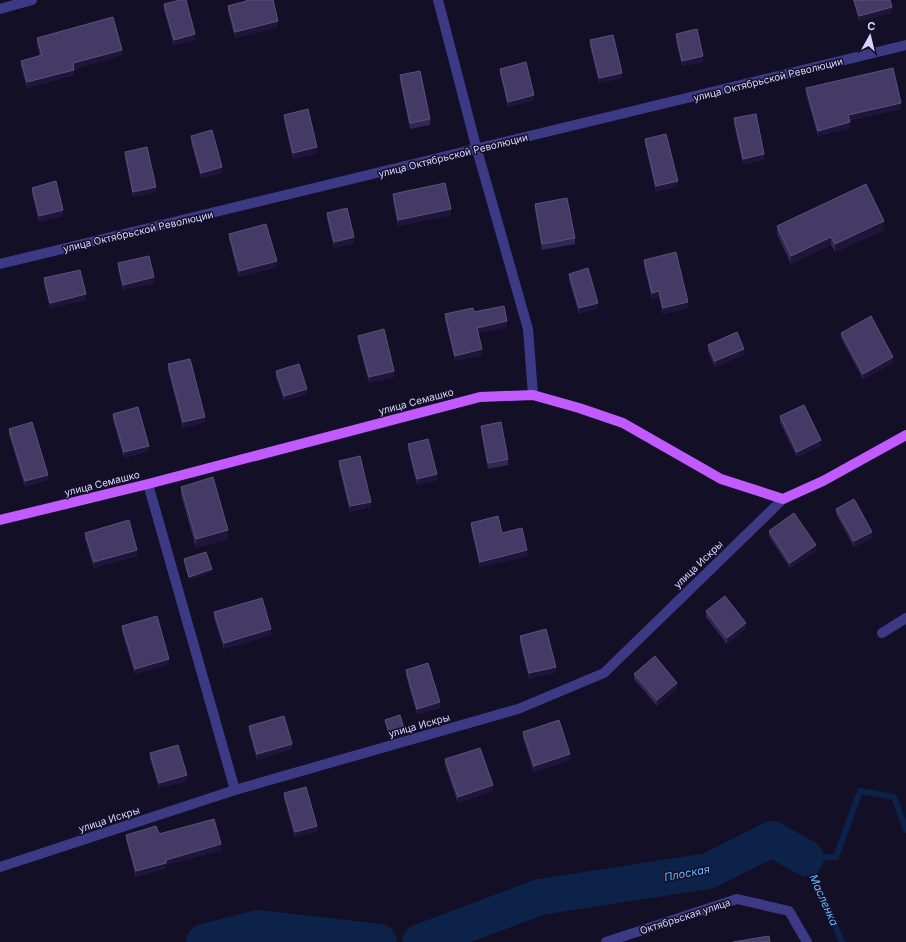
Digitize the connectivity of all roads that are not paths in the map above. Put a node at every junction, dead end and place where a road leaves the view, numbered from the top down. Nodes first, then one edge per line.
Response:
1 (32, 0) edge
2 (438, 0) edge
3 (0, 9) edge
4 (906, 45) edge
5 (477, 150) junction
6 (0, 264) edge
7 (533, 395) junction
8 (906, 435) edge
9 (148, 484) junction
10 (783, 498) junction
11 (0, 520) edge
12 (906, 618) edge
13 (882, 633) dead end
14 (235, 790) junction
15 (0, 867) edge
16 (606, 942) edge
17 (807, 942) edge

1 - 3 street
2 - 5 street
4 - 5 street, улица Октябрьской Революции
5 - 6 street, улица Октябрьской Революции
5 - 7 street
7 - 9 main road, улица Семашко
7 - 10 main road, улица Семашко
8 - 10 main road
9 - 11 main road, улица Семашко
9 - 14 street
10 - 14 street, улица Искры
12 - 13 street
14 - 15 street, улица Искры
16 - 17 street, Октябрьская улица

